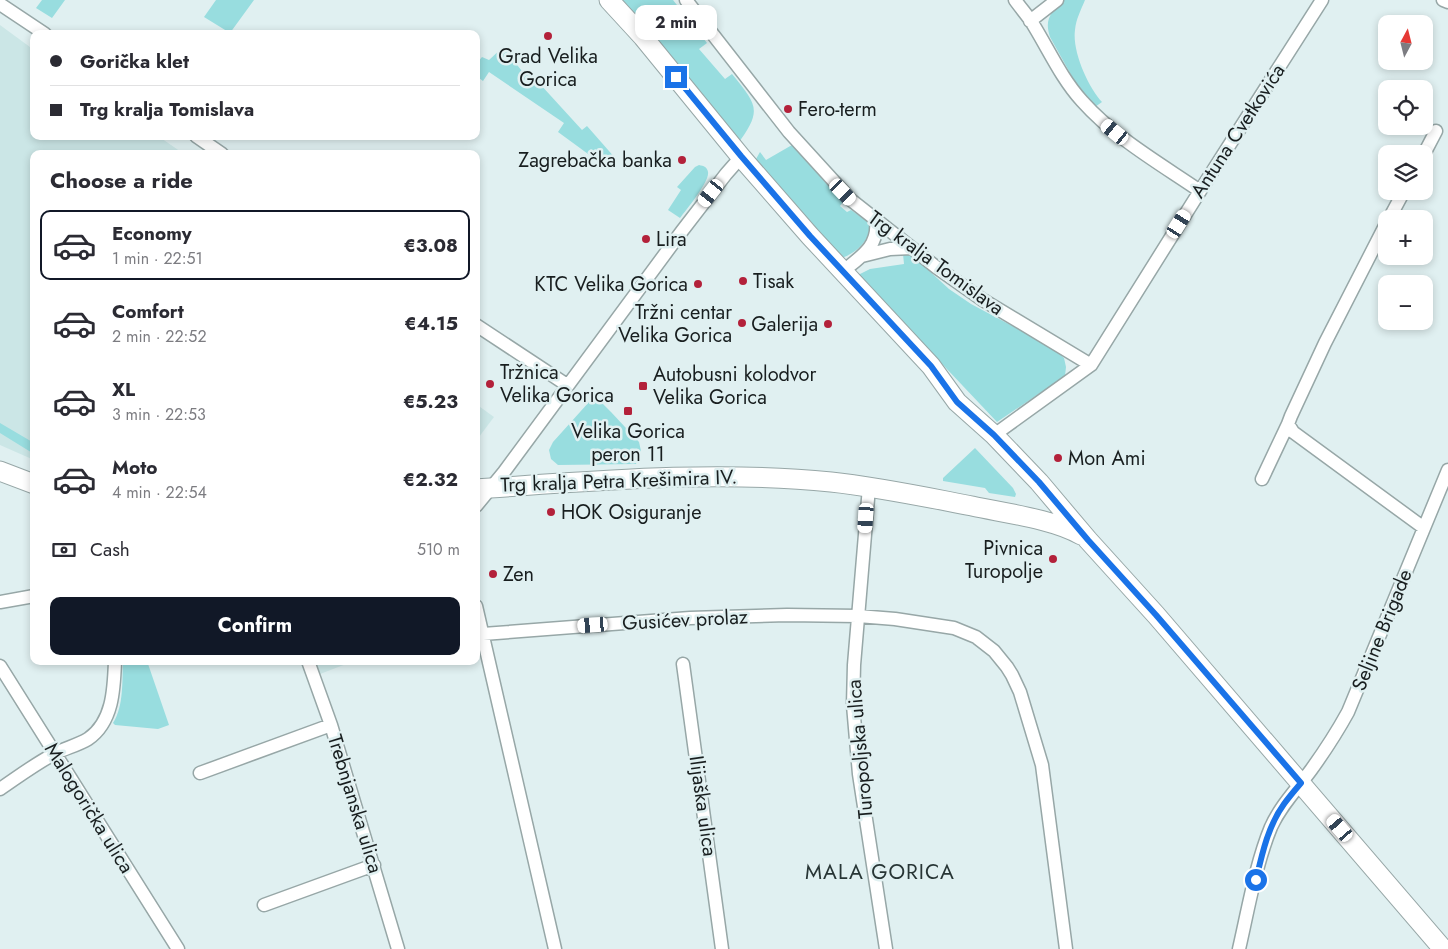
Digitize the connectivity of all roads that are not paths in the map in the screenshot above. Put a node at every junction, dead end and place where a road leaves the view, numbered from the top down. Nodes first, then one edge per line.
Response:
1 (609, 0) edge
2 (686, 0) edge
3 (1015, 0) edge
4 (1056, 0) edge
5 (1322, 0) edge
6 (1443, 0) edge
7 (1448, 2) edge
8 (0, 4) edge
9 (1030, 21) junction
10 (39, 30) edge
11 (1436, 131) dead end
12 (202, 140) edge
13 (1429, 145) edge
14 (216, 150) edge
15 (741, 156) junction
16 (1200, 191) junction
17 (876, 221) junction
18 (1378, 239) edge
19 (911, 248) junction
20 (860, 257) junction
21 (842, 272) junction
22 (480, 328) edge
23 (1091, 365) junction
24 (567, 385) junction
25 (1288, 424) junction
26 (994, 435) junction
27 (1448, 470) edge
28 (0, 471) edge
29 (1262, 479) dead end
30 (30, 482) edge
31 (868, 487) junction
32 (1044, 487) junction
33 (484, 489) edge
34 (1023, 516) junction
35 (1424, 528) junction
36 (1088, 540) junction
37 (30, 597) edge
38 (0, 602) edge
39 (858, 616) junction
40 (480, 625) edge
41 (482, 634) junction
42 (683, 664) dead end
43 (116, 665) edge
44 (309, 665) edge
45 (0, 666) edge
46 (331, 725) junction
47 (55, 753) junction
48 (200, 773) dead end
49 (1301, 783) junction
50 (0, 789) edge
51 (374, 865) junction
52 (264, 905) dead end
53 (178, 949) edge
54 (398, 949) edge
55 (555, 949) edge
56 (722, 949) edge
57 (886, 949) edge
58 (1066, 949) edge
59 (1240, 949) edge
60 (1444, 949) edge

1 - 15 main road
2 - 17 street, Trg kralja Tomislava
3 - 9 street
4 - 9 street
5 - 16 street, Antuna Cvetkovića
6 - 7 street
8 - 10 street
9 - 16 street
11 - 13 street
12 - 14 street
15 - 21 main road
15 - 24 street, Trg kralja Petra Krešimira IV.
16 - 23 street, Antuna Cvetkovića
17 - 19 street, Trg kralja Tomislava
17 - 20 street
18 - 25 street
19 - 20 street
19 - 23 street, Trg kralja Tomislava
20 - 21 street
21 - 26 main road
22 - 24 street
23 - 26 street, Antuna Cvetkovića
24 - 33 street, Trg kralja Petra Krešimira IV.
25 - 29 street
25 - 35 street
26 - 32 main road
27 - 35 street, Seljine Brigade
28 - 30 main road
31 - 33 main road, Trg kralja Petra Krešimira IV.
31 - 34 main road, Trg kralja Petra Krešimira IV.
31 - 39 street, Turopoljska ulica
32 - 34 main road
32 - 36 main road
34 - 36 main road, Trg kralja Petra Krešimira IV.
35 - 49 street, Seljine Brigade
36 - 49 main road
37 - 38 street
39 - 41 street, Gusićev prolaz
39 - 57 street, Turopoljska ulica
39 - 58 street, Gusićev prolaz
40 - 41 street
41 - 55 street
42 - 56 street, Ilijaška ulica
43 - 47 street
44 - 46 street, Trebnjanska ulica
45 - 47 street, Malogorička ulica
46 - 48 street
46 - 51 street, Trebnjanska ulica
47 - 50 street
47 - 53 street, Malogorička ulica
49 - 59 street, Seljine Brigade
49 - 60 main road
51 - 52 street
51 - 54 street, Trebnjanska ulica

